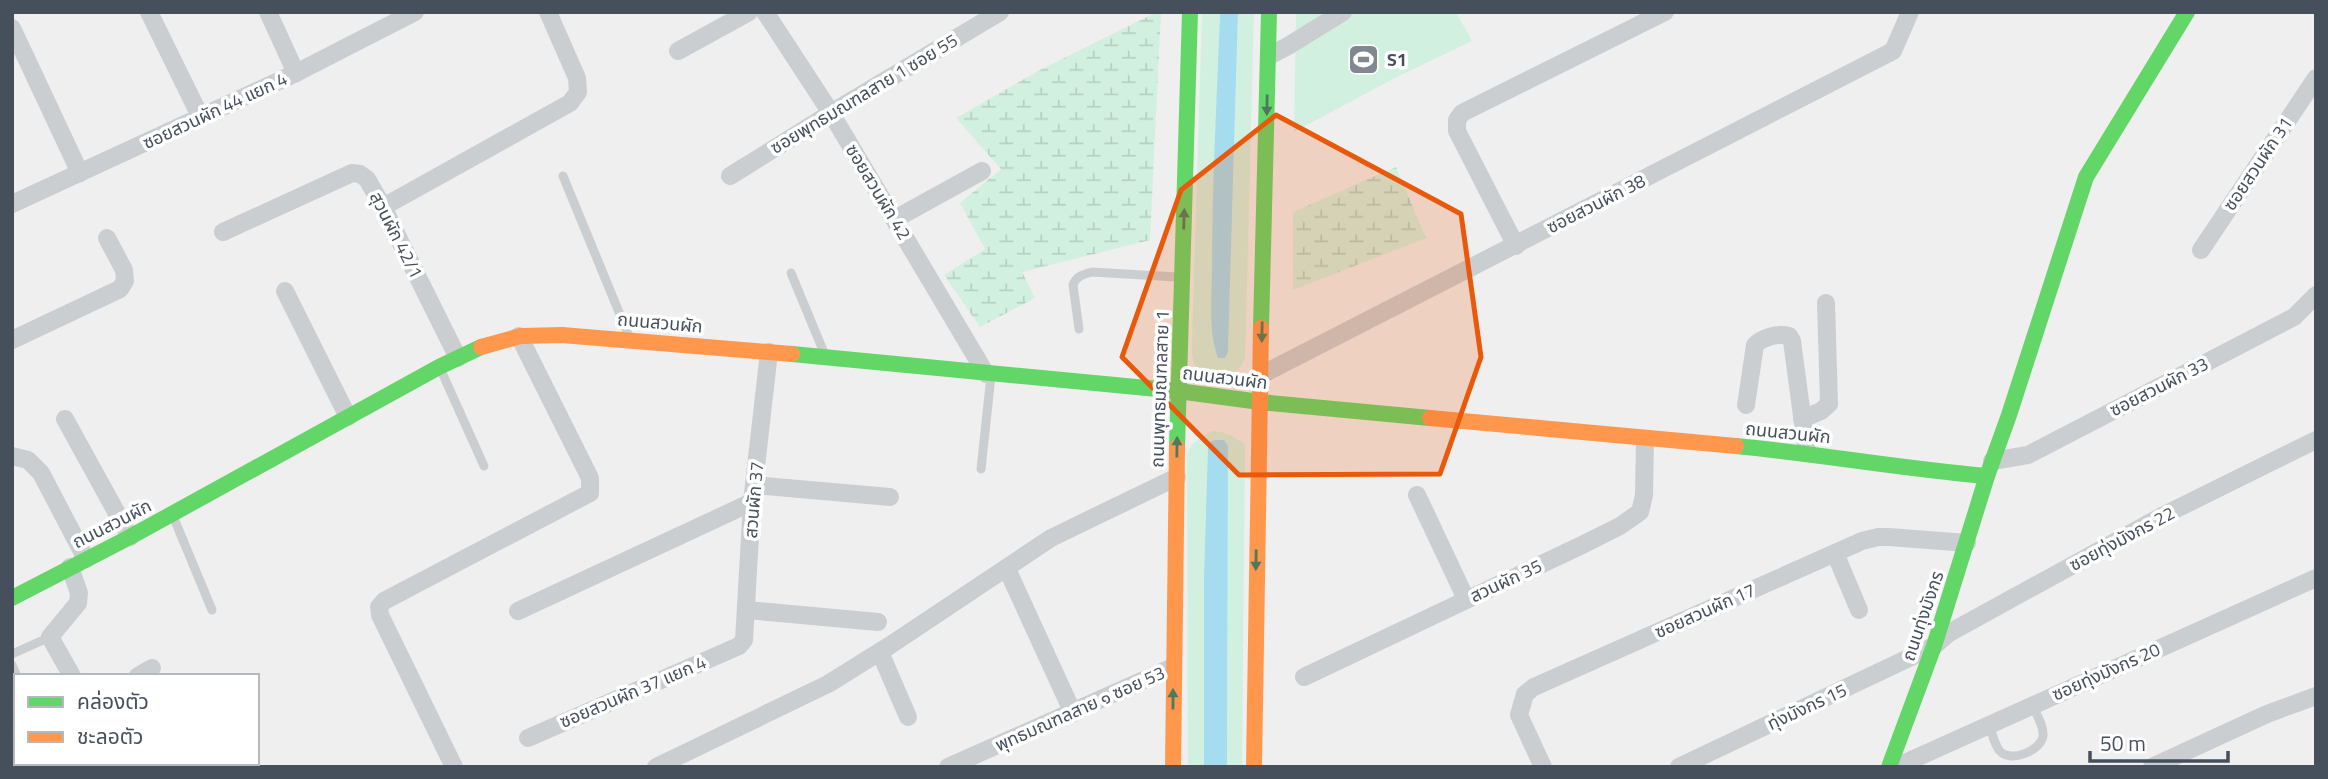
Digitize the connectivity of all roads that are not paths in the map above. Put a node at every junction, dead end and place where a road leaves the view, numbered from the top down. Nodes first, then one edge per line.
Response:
1 (149, 12) edge
2 (268, 12) edge
3 (415, 12) edge
4 (548, 12) edge
5 (749, 12) edge
6 (765, 12) edge
7 (1000, 12) edge
8 (1190, 12) edge
9 (1269, 12) edge
10 (1343, 12) edge
11 (1665, 12) edge
12 (1910, 12) edge
13 (2187, 12) edge
14 (390, 17) edge
15 (12, 28) edge
16 (678, 51) dead end
17 (1269, 55) junction
18 (19, 58) edge
19 (296, 73) junction
20 (2316, 78) edge
21 (831, 113) junction
22 (201, 118) junction
23 (982, 171) dead end
24 (80, 173) junction
25 (563, 176) dead end
26 (730, 176) dead end
27 (12, 204) edge
28 (383, 207) junction
29 (895, 219) junction
30 (223, 232) dead end
31 (107, 237) dead end
32 (1516, 246) junction
33 (2201, 250) dead end
34 (791, 273) dead end
35 (1183, 277) junction
36 (285, 290) dead end
37 (2316, 295) edge
38 (1826, 303) dead end
39 (1079, 329) dead end
40 (519, 336) junction
41 (630, 339) junction
42 (12, 340) edge
43 (769, 352) junction
44 (458, 358) junction
45 (826, 359) junction
46 (439, 367) junction
47 (988, 374) junction
48 (1261, 375) junction
49 (1185, 392) junction
50 (1260, 402) junction
51 (1746, 405) dead end
52 (348, 416) junction
53 (65, 419) dead end
54 (1802, 419) junction
55 (1645, 439) junction
56 (2316, 440) edge
57 (1807, 453) junction
58 (12, 456) edge
59 (484, 466) dead end
60 (1990, 468) junction
61 (981, 469) dead end
62 (1177, 477) junction
63 (753, 494) junction
64 (1417, 495) dead end
65 (890, 497) dead end
66 (172, 514) junction
67 (130, 537) junction
68 (1967, 543) junction
69 (1835, 553) junction
70 (78, 563) junction
71 (1007, 569) junction
72 (2316, 578) edge
73 (12, 598) edge
74 (1466, 600) junction
75 (212, 610) dead end
76 (747, 610) junction
77 (1859, 610) dead end
78 (518, 611) dead end
79 (878, 622) dead end
80 (50, 637) junction
81 (739, 646) joint
82 (1934, 646) junction
83 (880, 652) junction
84 (12, 654) edge
85 (1173, 667) junction
86 (71, 674) edge
87 (1304, 677) dead end
88 (2316, 696) edge
89 (2032, 705) junction
90 (1073, 713) junction
91 (908, 717) dead end
92 (1989, 724) junction
93 (528, 738) dead end
94 (454, 767) edge
95 (656, 767) edge
96 (948, 767) edge
97 (1173, 767) edge
98 (1254, 767) edge
99 (1543, 767) edge
100 (1679, 767) edge
101 (1889, 767) edge
102 (1896, 767) edge
103 (2152, 767) edge

1 - 22 street
2 - 19 street
3 - 14 street, ซอยสวนผัก 44 แยก 4
4 - 28 street
5 - 16 street
6 - 21 street, ซอยสวนผัก 42
7 - 21 street, ซอยพุทธมณฑลสาย 1 ซอย 55
35 -> 8 street, ถนนพุทธมณฑลสาย 1
9 - 17 street
10 - 17 street
11 - 32 street
12 - 32 street, ซอยสวนผัก 38
13 - 60 street
14 - 19 street, ซอยสวนผัก 44 แยก 4
15 - 18 street
17 -> 48 street
18 - 24 street
19 - 22 street, ซอยสวนผัก 44 แยก 4
20 - 33 street, ซอยสวนผัก 31
21 - 26 street, ซอยพุทธมณฑลสาย 1 ซอย 55
21 - 29 street, ซอยสวนผัก 42
22 - 24 street, ซอยสวนผัก 44 แยก 4
23 - 29 street
24 - 27 street, ซอยสวนผัก 44 แยก 4
25 - 41 lane
28 - 30 street, สุวนผัก 42/1
28 - 44 street, สุวนผัก 42/1
29 - 47 street, ซอยสวนผัก 42
31 - 42 street
32 - 48 street, ซอยสวนผัก 38
34 - 45 lane
35 - 39 lane
35 - 49 street, ถนนพุทธมณฑลสาย 1
36 - 52 street
37 - 60 street, ซอยสวนผัก 33
38 - 54 street
40 - 41 street, ถนนสวนผัก
40 - 44 street, ถนนสวนผัก
40 - 94 street
41 - 43 street, ถนนสวนผัก
43 - 45 street, ถนนสวนผัก
43 - 63 street, สวนผัก 37
44 - 46 street, ถนนสวนผัก
45 - 47 street, ถนนสวนผัก
46 - 52 street, ถนนสวนผัก
46 - 59 lane
47 - 49 street, ถนนสวนผัก
47 - 61 lane
48 - 50 street
49 - 50 street, ถนนสวนผัก
62 -> 49 street, ถนนพุทธมณฑลสาย 1
50 - 55 street, ถนนสวนผัก
50 -> 98 street
51 - 54 street
52 - 66 street, ถนนสวนผัก
53 - 67 street
54 - 57 street
55 - 57 street, ถนนสวนผัก
55 - 74 street, สวนผัก 35
56 - 82 street, ซอยทุ่งมังกร 22
57 - 60 street, ถนนสวนผัก
58 - 70 street
60 - 68 street, ถนนทุ่งมังกร
62 - 71 street
62 - 85 street, ถนนพุทธมณฑลสาย 1
63 - 65 street
63 - 76 street, สวนผัก 37
63 - 78 street
64 - 74 street
66 - 67 street, ถนนสวนผัก
66 - 75 lane
67 - 70 street, ถนนสวนผัก
68 - 69 street, ซอยสวนผัก 17
68 - 82 street, ถนนทุ่งมังกร
69 - 77 street
69 - 99 street, ซอยสวนผัก 17
70 - 73 street, ถนนสวนผัก
70 - 80 street
71 - 83 street
71 - 90 street
72 - 89 street, ซอยทุ่งมังกร 20
74 - 87 street, สวนผัก 35
76 - 79 street
76 - 81 street, สวนผัก 37
80 - 84 lane
80 - 86 street
81 - 93 street, ซอยสวนผัก 37 แยก 4
82 - 100 street, ทุ่งมังกร 15
82 - 101 street, ถนนทุ่งมังกร
83 - 91 street
83 - 95 street
85 - 90 street, พุทธมณฑลสาย ๑ ซอย 53
97 -> 85 street, ถนนพุทธมณฑลสาย 1
88 - 103 street
89 - 92 street, ซอยทุ่งมังกร 20
89 - 92 lane
90 - 96 street, พุทธมณฑลสาย ๑ ซอย 53
92 - 102 street, ซอยทุ่งมังกร 20

